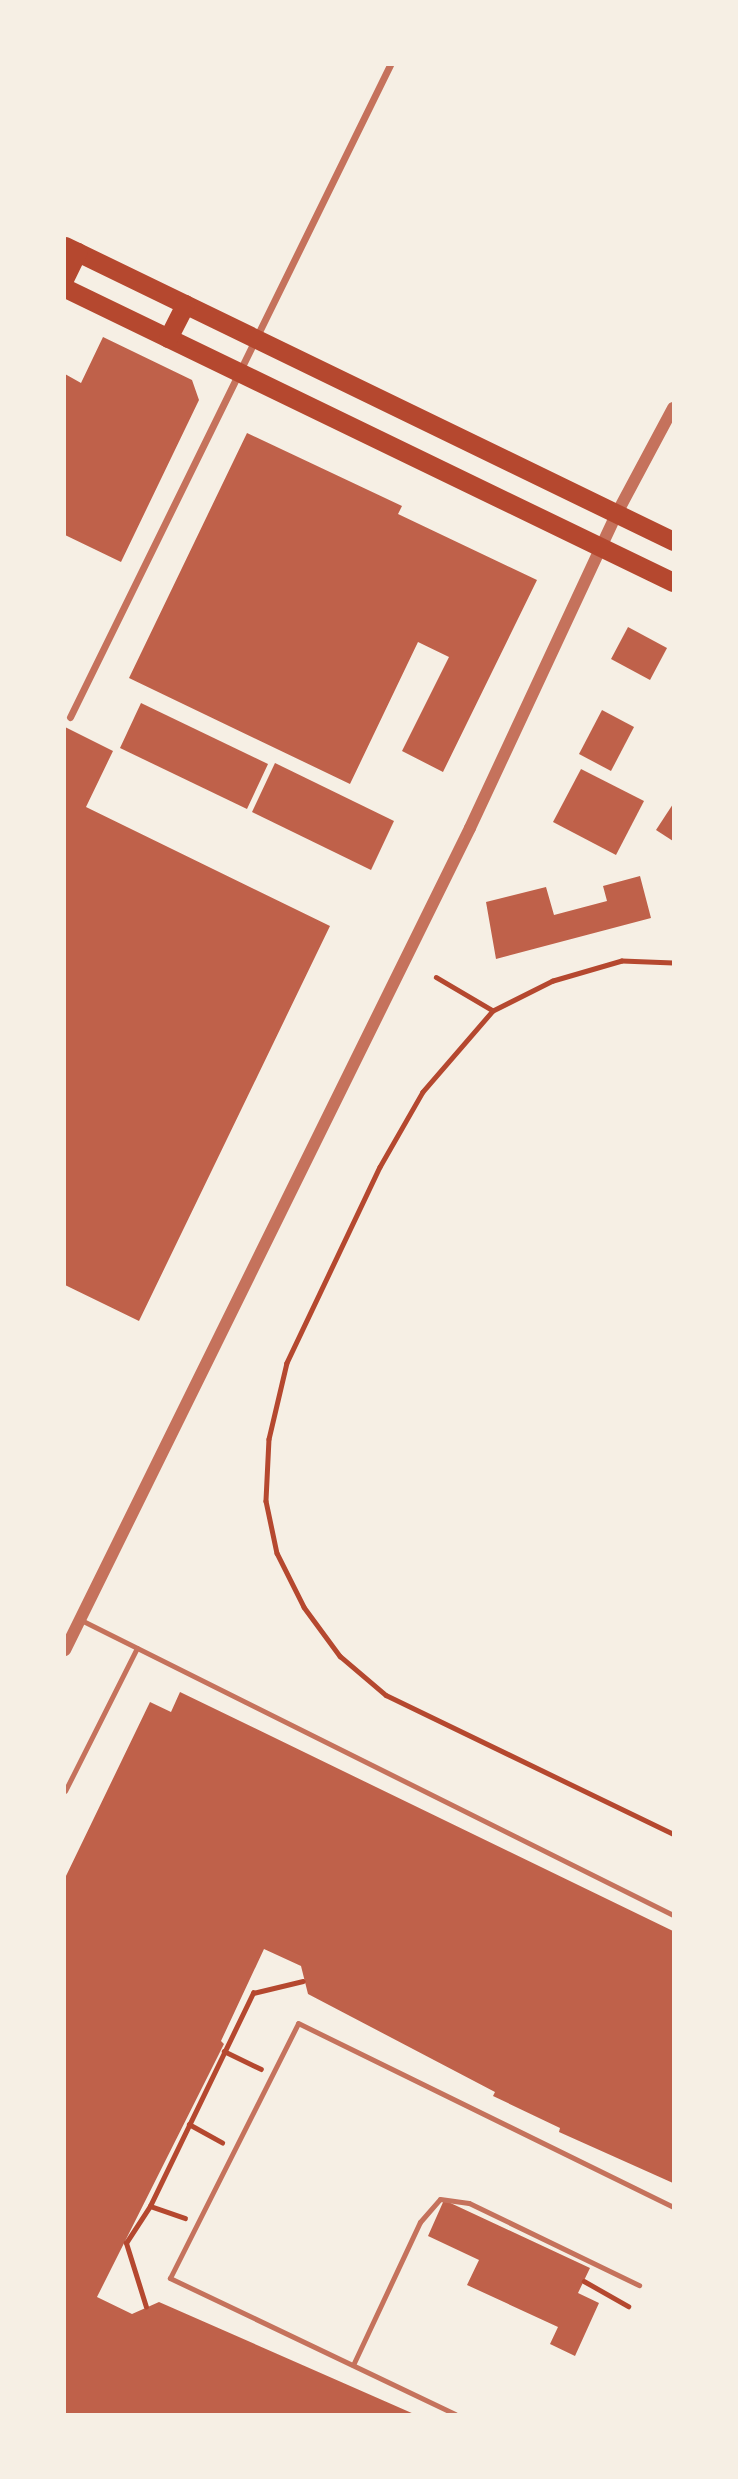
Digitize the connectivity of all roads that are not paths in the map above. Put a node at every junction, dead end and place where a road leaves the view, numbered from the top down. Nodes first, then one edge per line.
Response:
1 (390, 65) edge
2 (71, 249) edge
3 (65, 277) edge
4 (65, 288) edge
5 (185, 304) junction
6 (168, 338) junction
7 (254, 339) junction
8 (237, 372) junction
9 (673, 408) edge
10 (617, 513) junction
11 (673, 541) edge
12 (600, 548) junction
13 (673, 582) edge
14 (70, 716) dead end
15 (80, 1620) junction
16 (136, 1648) junction
17 (65, 1650) edge
18 (65, 1791) edge
19 (673, 1915) edge
20 (673, 2207) edge
21 (639, 2285) dead end
22 (353, 2365) junction
23 (455, 2414) edge

1 - 7 street
2 - 3 highway
2 - 5 highway
4 - 6 highway
5 - 6 highway
5 - 7 highway
6 - 8 highway
7 - 8 street
7 - 10 highway
8 - 12 highway
8 - 14 street
9 - 10 street
10 - 11 highway
10 - 12 street
12 - 13 highway
12 - 15 street
15 - 16 lane
15 - 17 street
16 - 18 lane
16 - 19 lane
20 - 22 lane
21 - 22 lane
22 - 23 lane

